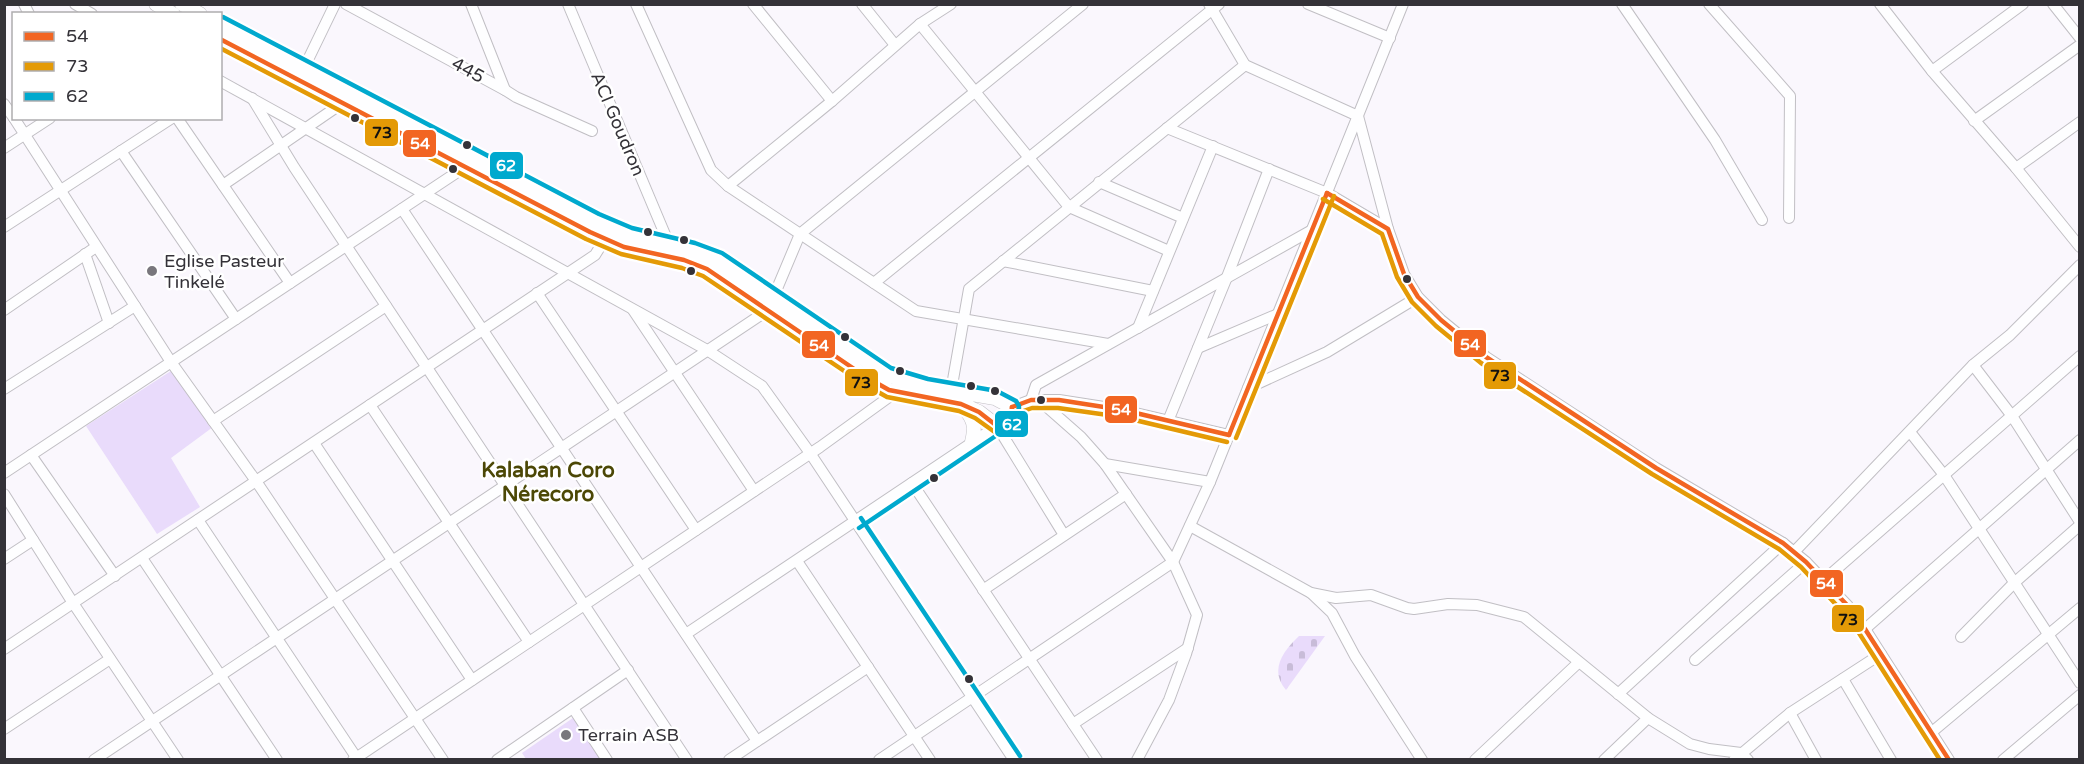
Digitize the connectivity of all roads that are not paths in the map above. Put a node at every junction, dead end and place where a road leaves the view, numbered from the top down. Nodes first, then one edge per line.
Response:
1 (75, 4) edge
2 (156, 4) edge
3 (182, 4) edge
4 (335, 4) edge
5 (346, 4) edge
6 (471, 4) edge
7 (568, 4) edge
8 (636, 4) edge
9 (753, 4) edge
10 (862, 4) edge
11 (1083, 4) edge
12 (1308, 4) edge
13 (1403, 4) edge
14 (1622, 4) edge
15 (1709, 4) edge
16 (1880, 4) edge
17 (2023, 4) edge
18 (2053, 4) edge
19 (945, 7) edge
20 (1214, 7) edge
21 (89, 12) edge
22 (169, 12) edge
23 (196, 12) edge
24 (920, 24) junction
25 (222, 25) edge
26 (1390, 38) junction
27 (2079, 38) edge
28 (222, 40) edge
29 (895, 45) junction
30 (2079, 45) edge
31 (1245, 65) junction
32 (304, 68) junction
33 (1932, 71) junction
34 (222, 84) edge
35 (505, 90) junction
36 (976, 93) junction
37 (252, 98) junction
38 (832, 101) junction
39 (344, 102) junction
40 (1358, 116) junction
41 (15, 120) edge
42 (47, 120) edge
43 (169, 120) edge
44 (178, 120) edge
45 (1974, 121) junction
46 (2079, 122) edge
47 (1167, 128) junction
48 (307, 129) junction
49 (592, 131) dead end
50 (24, 135) junction
51 (1213, 146) junction
52 (281, 147) junction
53 (4, 148) edge
54 (121, 151) junction
55 (1029, 158) junction
56 (465, 167) junction
57 (2016, 168) junction
58 (1269, 169) junction
59 (1099, 182) junction
60 (223, 185) junction
61 (728, 186) junction
62 (61, 191) junction
63 (1328, 193) junction
64 (425, 194) junction
65 (1069, 207) junction
66 (402, 209) junction
67 (1183, 218) junction
68 (1789, 218) dead end
69 (1762, 220) dead end
70 (4, 227) edge
71 (1388, 229) junction
72 (1312, 230) junction
73 (800, 234) junction
74 (605, 239) junction
75 (346, 246) junction
76 (96, 247) junction
77 (2079, 247) edge
78 (670, 251) junction
79 (1170, 251) junction
80 (86, 254) junction
81 (1003, 261) junction
82 (2079, 265) edge
83 (567, 273) junction
84 (1227, 278) junction
85 (290, 283) junction
86 (874, 283) junction
87 (1153, 291) junction
88 (537, 293) junction
89 (1418, 297) junction
90 (770, 303) junction
91 (135, 306) junction
92 (386, 306) junction
93 (631, 308) junction
94 (4, 310) edge
95 (1278, 314) junction
96 (236, 319) junction
97 (964, 320) junction
98 (110, 323) junction
99 (1138, 328) junction
100 (483, 330) junction
101 (1108, 344) junction
102 (1198, 348) junction
103 (707, 350) junction
104 (2079, 356) edge
105 (171, 362) junction
106 (1974, 365) junction
107 (427, 367) junction
108 (675, 372) junction
109 (4, 388) edge
110 (1248, 388) junction
111 (951, 391) junction
112 (896, 392) junction
113 (1035, 400) junction
114 (961, 404) junction
115 (370, 405) junction
116 (1012, 407) junction
117 (616, 411) junction
118 (2012, 416) junction
119 (213, 421) junction
120 (1168, 421) junction
121 (997, 426) junction
122 (1910, 432) junction
123 (1229, 435) junction
124 (2079, 441) edge
125 (972, 442) junction
126 (314, 443) junction
127 (561, 447) junction
128 (810, 453) junction
129 (31, 455) junction
130 (1105, 464) junction
131 (2047, 469) junction
132 (4, 473) edge
133 (1944, 475) junction
134 (256, 481) junction
135 (1210, 482) junction
136 (912, 483) junction
137 (505, 485) junction
138 (754, 491) junction
139 (4, 494) edge
140 (1126, 494) junction
141 (198, 520) junction
142 (855, 522) junction
143 (449, 523) junction
144 (2079, 524) edge
145 (1190, 526) junction
146 (1980, 528) junction
147 (696, 530) junction
148 (1064, 536) junction
149 (33, 540) junction
150 (1783, 543) junction
151 (1794, 552) junction
152 (142, 558) junction
153 (4, 559) edge
154 (392, 560) junction
155 (797, 561) junction
156 (1173, 562) junction
157 (1806, 562) junction
158 (641, 567) junction
159 (115, 576) junction
160 (1824, 580) junction
161 (2014, 583) junction
162 (983, 590) junction
163 (1311, 593) junction
164 (335, 598) junction
165 (73, 603) junction
166 (584, 604) junction
167 (2079, 608) edge
168 (1865, 629) junction
169 (686, 634) junction
170 (2047, 635) junction
171 (1961, 637) dead end
172 (276, 638) junction
173 (528, 642) junction
174 (1188, 648) junction
175 (4, 649) edge
176 (1881, 654) junction
177 (110, 659) junction
178 (1029, 659) junction
179 (1695, 660) dead end
180 (1578, 663) junction
181 (868, 667) junction
182 (628, 670) junction
183 (220, 675) junction
184 (1843, 679) junction
185 (472, 680) junction
186 (2079, 683) edge
187 (1618, 694) junction
188 (2079, 694) edge
189 (972, 697) junction
190 (573, 708) junction
191 (1790, 713) junction
192 (415, 718) junction
193 (1648, 718) junction
194 (152, 721) junction
195 (1073, 724) junction
196 (4, 729) edge
197 (1932, 732) junction
198 (914, 736) junction
199 (758, 741) junction
200 (1741, 757) edge
201 (94, 759) edge
202 (178, 759) edge
203 (277, 759) edge
204 (356, 759) edge
205 (443, 759) edge
206 (497, 759) edge
207 (607, 759) edge
208 (687, 759) edge
209 (729, 759) edge
210 (879, 759) edge
211 (930, 759) edge
212 (1014, 759) edge
213 (1097, 759) edge
214 (1137, 759) edge
215 (1422, 759) edge
216 (1475, 759) edge
217 (1604, 759) edge
218 (1816, 759) edge
219 (1891, 759) edge
220 (1949, 759) edge
221 (2003, 759) edge

1 - 21 street
2 - 22 main road
3 - 23 main road
4 - 32 street
5 - 35 street, 445
6 - 35 street
7 - 78 street, ACI Goudron
8 - 61 street
9 - 38 street
10 - 29 street
11 - 36 street
12 - 26 street
13 - 26 street
14 - 69 street
15 - 68 street
16 - 33 street
17 - 33 street
18 - 27 street
19 - 24 street
20 - 31 street
20 - 55 street
24 - 29 street
24 - 36 street
25 - 32 main road
26 - 40 street
28 - 39 main road
29 - 38 street
30 - 45 street
31 - 40 street
31 - 47 street
32 - 78 main road
33 - 45 street
34 - 37 street
35 - 49 street, 445
36 - 55 street
36 - 73 street
37 - 48 street
37 - 52 street
38 - 61 street
39 - 48 street
39 - 56 main road
40 - 63 street
40 - 71 street
41 - 50 street
42 - 50 street
43 - 54 street
44 - 60 street
45 - 57 street
46 - 57 street
47 - 51 street
47 - 59 street
48 - 52 street
48 - 64 street
50 - 53 street
50 - 62 street
51 - 58 street
51 - 67 street
52 - 60 street
52 - 75 street
54 - 62 street
54 - 96 street
55 - 65 street
55 - 86 street
56 - 64 street
56 - 74 main road
57 - 77 street
58 - 63 street
58 - 84 street
59 - 65 street
59 - 67 street
60 - 85 street
61 - 73 street
62 - 70 street
62 - 76 street
63 - 71 street
63 - 72 street
64 - 66 street
64 - 83 street
65 - 79 street
65 - 81 street
66 - 75 street
66 - 100 street
67 - 79 street
71 - 89 street
72 - 84 street
72 - 95 street
73 - 86 street
73 - 90 street
74 - 78 main road
74 - 83 street
75 - 85 street
75 - 92 street
76 - 80 street
76 - 91 street
78 - 90 main road
79 - 87 street
80 - 94 street
80 - 98 street
81 - 87 street
81 - 97 street
82 - 106 street
83 - 88 street
83 - 93 street
84 - 99 street
84 - 102 street
85 - 96 street
86 - 97 street
87 - 99 street
88 - 100 street
88 - 117 street
89 - 110 street
89 - 150 street
90 - 103 street
90 - 111 main road
90 - 112 main road
91 - 98 street
91 - 105 street
92 - 107 street
92 - 119 street
93 - 103 street
93 - 108 street
95 - 102 street
95 - 110 street
96 - 105 street
97 - 101 street
97 - 111 street
98 - 109 street
99 - 101 street
100 - 107 street
100 - 127 street
101 - 113 street
102 - 120 street
103 - 108 street
103 - 128 street
104 - 118 street
105 - 119 street
105 - 129 street
106 - 118 street
106 - 122 street
107 - 115 street
107 - 137 street
108 - 117 street
108 - 138 street
110 - 123 street
111 - 116 main road
112 - 114 main road
112 - 128 street
113 - 116 street
113 - 120 street
113 - 130 street
114 - 121 main road
114 - 125 main road
115 - 126 street
115 - 143 street
116 - 121 main road
117 - 127 street
117 - 147 street
118 - 131 street
118 - 133 street
119 - 134 street
120 - 123 street
121 - 125 street
121 - 148 street
122 - 133 street
122 - 151 street
123 - 135 street
124 - 131 street
125 - 136 street
126 - 134 street
126 - 154 street
127 - 137 street
127 - 158 street
128 - 138 street
128 - 142 street
129 - 132 street
129 - 159 street
130 - 135 street
130 - 140 street
131 - 144 street
131 - 146 street
133 - 146 street
133 - 160 street
134 - 141 street
134 - 164 street
135 - 145 street
136 - 142 street
136 - 162 street
137 - 143 street
137 - 166 street
138 - 147 street
139 - 149 street
140 - 148 street
140 - 156 street
141 - 152 street
141 - 172 street
142 - 155 street
142 - 189 street
143 - 154 street
143 - 173 street
144 - 161 street
145 - 156 street
145 - 163 street
146 - 161 street
146 - 168 street
147 - 158 street
148 - 162 street
149 - 153 street
149 - 165 street
150 - 151 street
150 - 187 street
151 - 157 street
152 - 159 street
152 - 183 street
154 - 164 street
154 - 185 street
155 - 169 street
155 - 181 street
156 - 174 street
156 - 178 street
157 - 160 street
157 - 179 street
158 - 166 street
158 - 169 street
159 - 165 street
160 - 168 street
161 - 170 street
161 - 171 street
162 - 178 street
163 - 180 street
163 - 215 street
164 - 172 street
164 - 192 street
165 - 175 street
165 - 177 street
166 - 173 street
166 - 182 street
167 - 170 street
168 - 176 street
169 - 199 street
170 - 186 street
170 - 197 street
172 - 183 street
172 - 204 street
173 - 185 street
174 - 195 street
174 - 214 street
176 - 184 street
176 - 197 street
177 - 194 street
177 - 196 street
178 - 189 street
178 - 195 street
180 - 187 street
180 - 216 street
181 - 198 street
181 - 199 street
182 - 190 street
182 - 208 street
183 - 194 street
183 - 203 street
184 - 191 street
184 - 219 street
185 - 192 street
187 - 193 street
188 - 221 street
189 - 198 street
189 - 212 street
190 - 206 street
190 - 207 street
191 - 200 street
191 - 218 street
192 - 204 street
192 - 205 street
193 - 200 street
193 - 217 street
194 - 201 street
194 - 202 street
195 - 213 street
197 - 220 street
198 - 210 street
198 - 211 street
199 - 209 street

